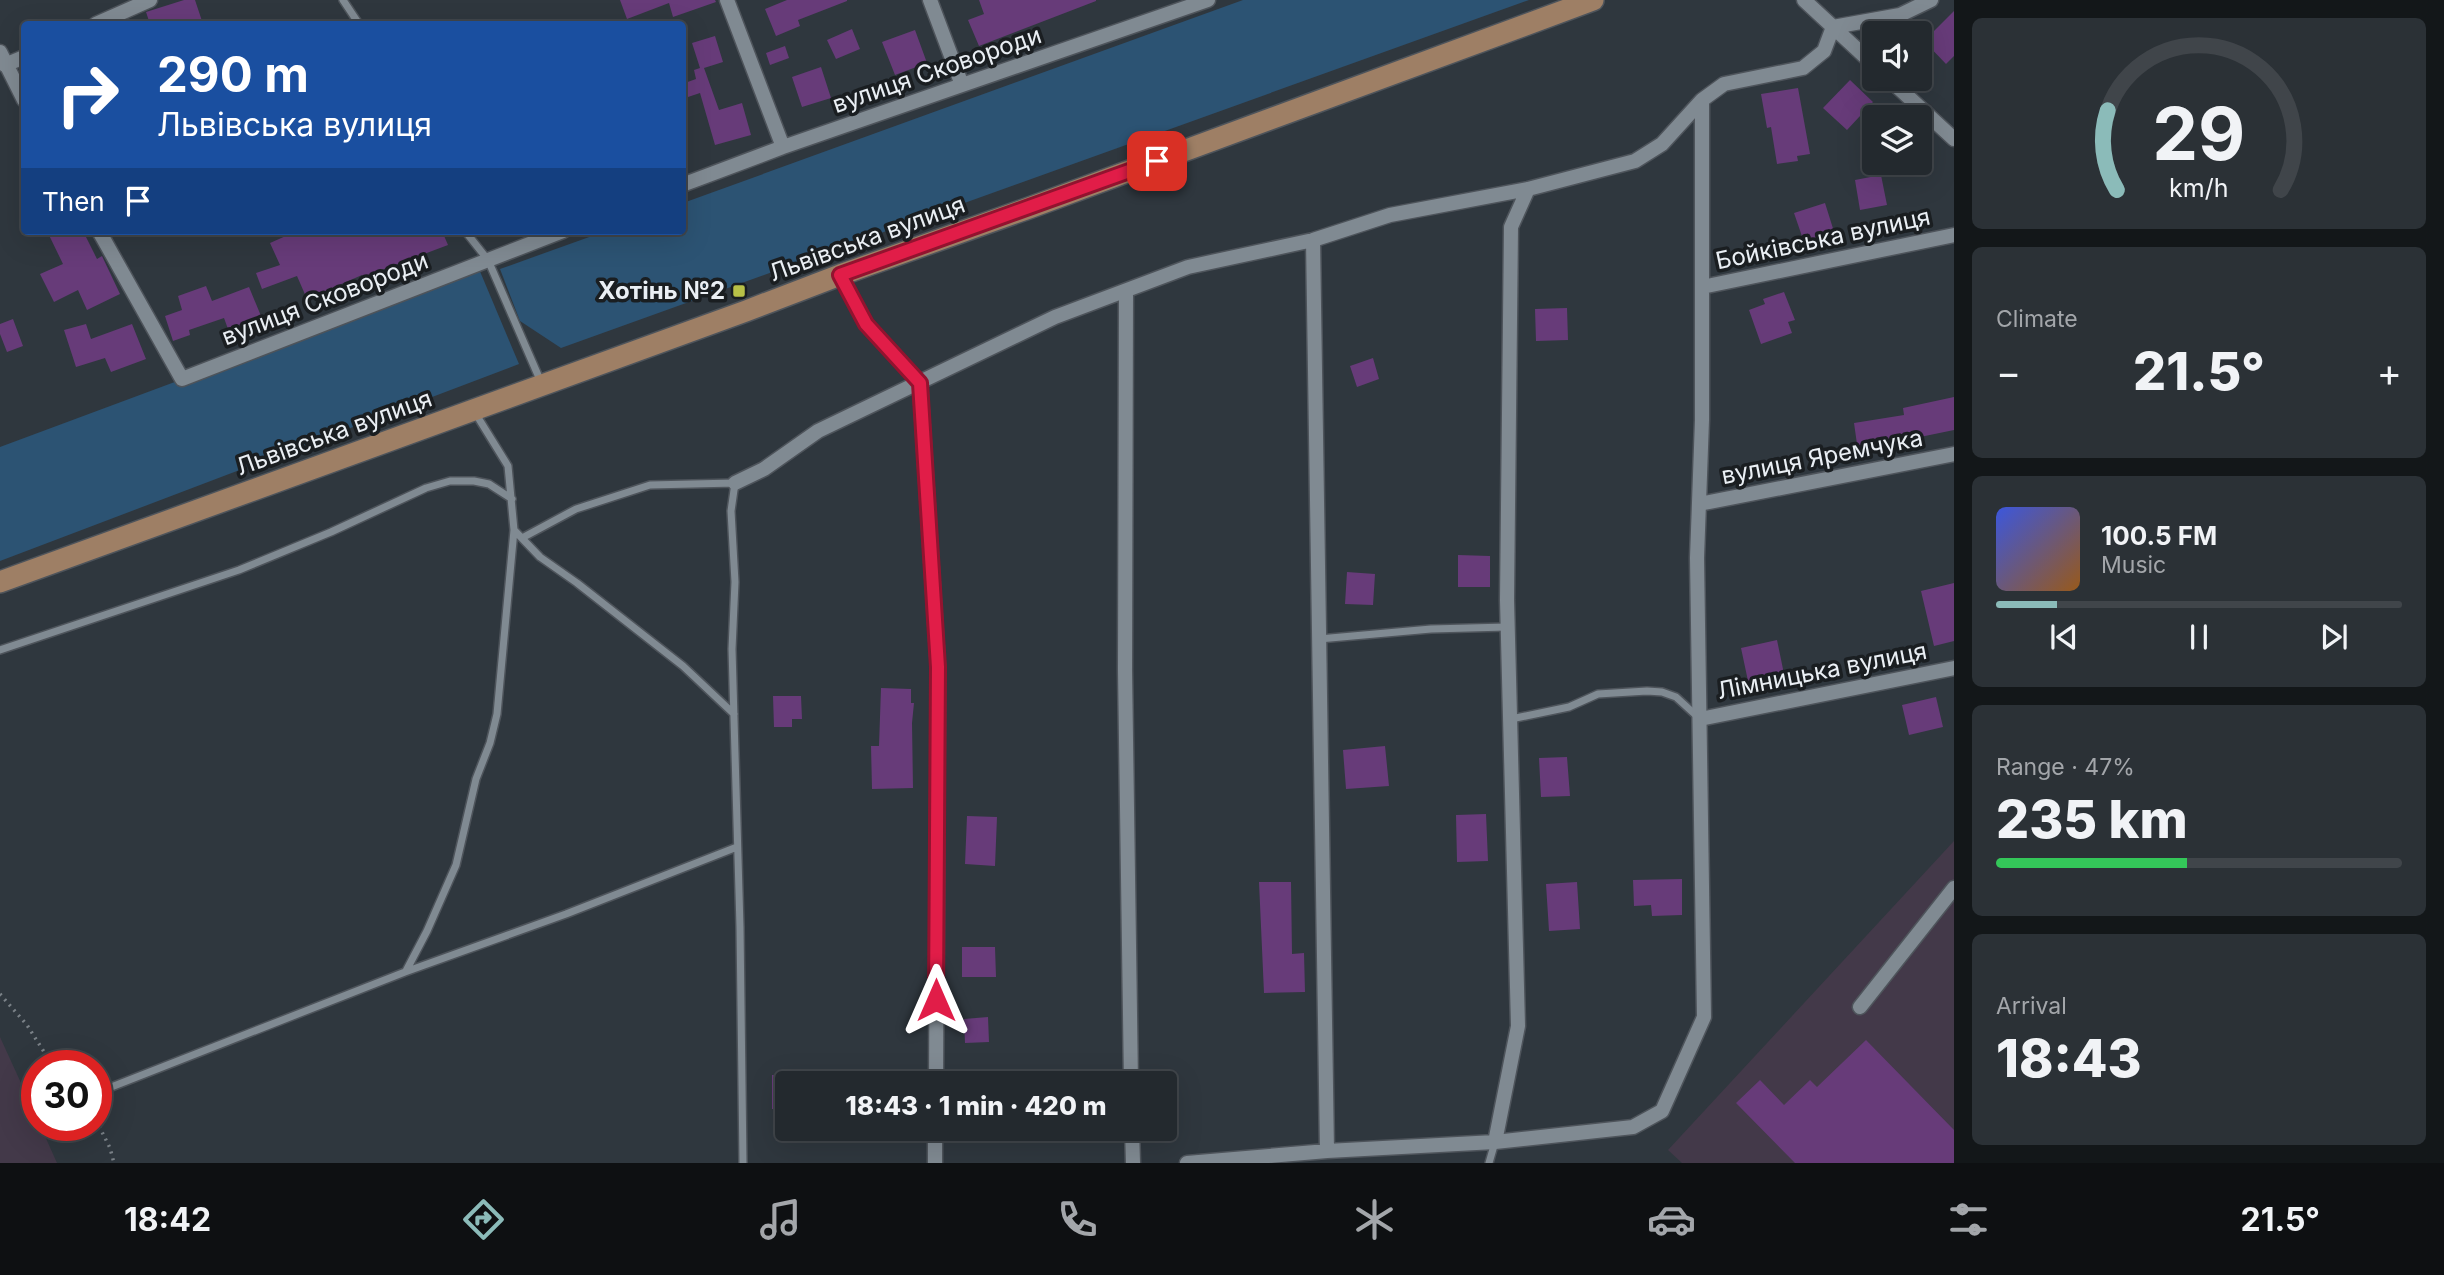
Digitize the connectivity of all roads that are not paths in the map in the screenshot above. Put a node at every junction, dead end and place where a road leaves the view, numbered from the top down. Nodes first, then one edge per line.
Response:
1 (150, 0) edge
2 (343, 0) edge
3 (727, 0) edge
4 (930, 0) edge
5 (1208, 0) edge
6 (1593, 0) edge
7 (1804, 0) edge
8 (1931, 0) edge
9 (103, 21) edge
10 (357, 21) edge
11 (1833, 27) junction
12 (1862, 54) edge
13 (21, 57) edge
14 (3, 59) edge
15 (962, 85) junction
16 (1902, 91) edge
17 (21, 94) edge
18 (1702, 100) junction
19 (1954, 139) edge
20 (783, 147) junction
21 (686, 184) edge
22 (1528, 189) junction
23 (101, 235) edge
24 (468, 235) edge
25 (553, 235) edge
26 (1954, 235) edge
27 (1314, 240) junction
28 (488, 260) junction
29 (840, 275) junction
30 (1702, 287) junction
31 (1126, 292) junction
32 (920, 383) junction
33 (543, 386) junction
34 (473, 411) junction
35 (1954, 454) edge
36 (735, 483) junction
37 (512, 499) junction
38 (1699, 504) junction
39 (513, 530) junction
40 (522, 538) junction
41 (0, 582) edge
42 (1507, 627) junction
43 (1319, 639) junction
44 (0, 650) edge
45 (1954, 668) edge
46 (734, 714) junction
47 (1700, 719) junction
48 (1510, 720) junction
49 (737, 847) junction
50 (1954, 888) edge
51 (405, 972) junction
52 (1860, 1007) dead end
53 (936, 1071) edge
54 (1131, 1071) edge
55 (112, 1087) edge
56 (936, 1141) edge
57 (1132, 1141) edge
58 (1495, 1142) junction
59 (1327, 1151) junction
60 (743, 1163) edge
61 (935, 1163) edge
62 (1133, 1163) edge
63 (1187, 1163) edge
64 (1489, 1163) edge

1 - 9 street
2 - 10 lane
3 - 20 street
4 - 15 street
5 - 15 street, вулиця Сковороди
6 - 29 main road, Львівська вулиця
7 - 11 street
8 - 11 street
11 - 12 street
11 - 18 street
13 - 14 street
14 - 17 street
15 - 20 street, вулиця Сковороди
16 - 19 street
18 - 22 street
18 - 30 street
20 - 21 street, вулиця Сковороди
22 - 27 street
22 - 42 street
23 - 28 street, вулиця Сковороди
24 - 28 lane
25 - 28 street, вулиця Сковороди
26 - 30 street, Бойківська вулиця
27 - 31 street
27 - 43 street
28 - 33 lane
29 - 32 lane
29 - 33 main road, Львівська вулиця
30 - 38 street
31 - 32 street
31 - 54 street
32 - 36 street
32 - 53 street
33 - 34 main road, Львівська вулиця
34 - 37 lane
34 - 41 main road, Львівська вулиця
35 - 38 street, вулиця Яремчука
36 - 40 lane
36 - 46 lane
37 - 39 lane
37 - 44 lane
38 - 47 street
39 - 40 lane
39 - 51 lane
40 - 46 lane
42 - 43 lane
42 - 48 street
43 - 59 street
45 - 47 street, Лімницька вулиця
46 - 49 lane
47 - 48 lane
47 - 58 street
48 - 58 street
49 - 51 lane
49 - 60 lane
50 - 52 street
51 - 55 lane
56 - 61 street
57 - 62 street
58 - 59 street
58 - 64 lane
59 - 63 street

